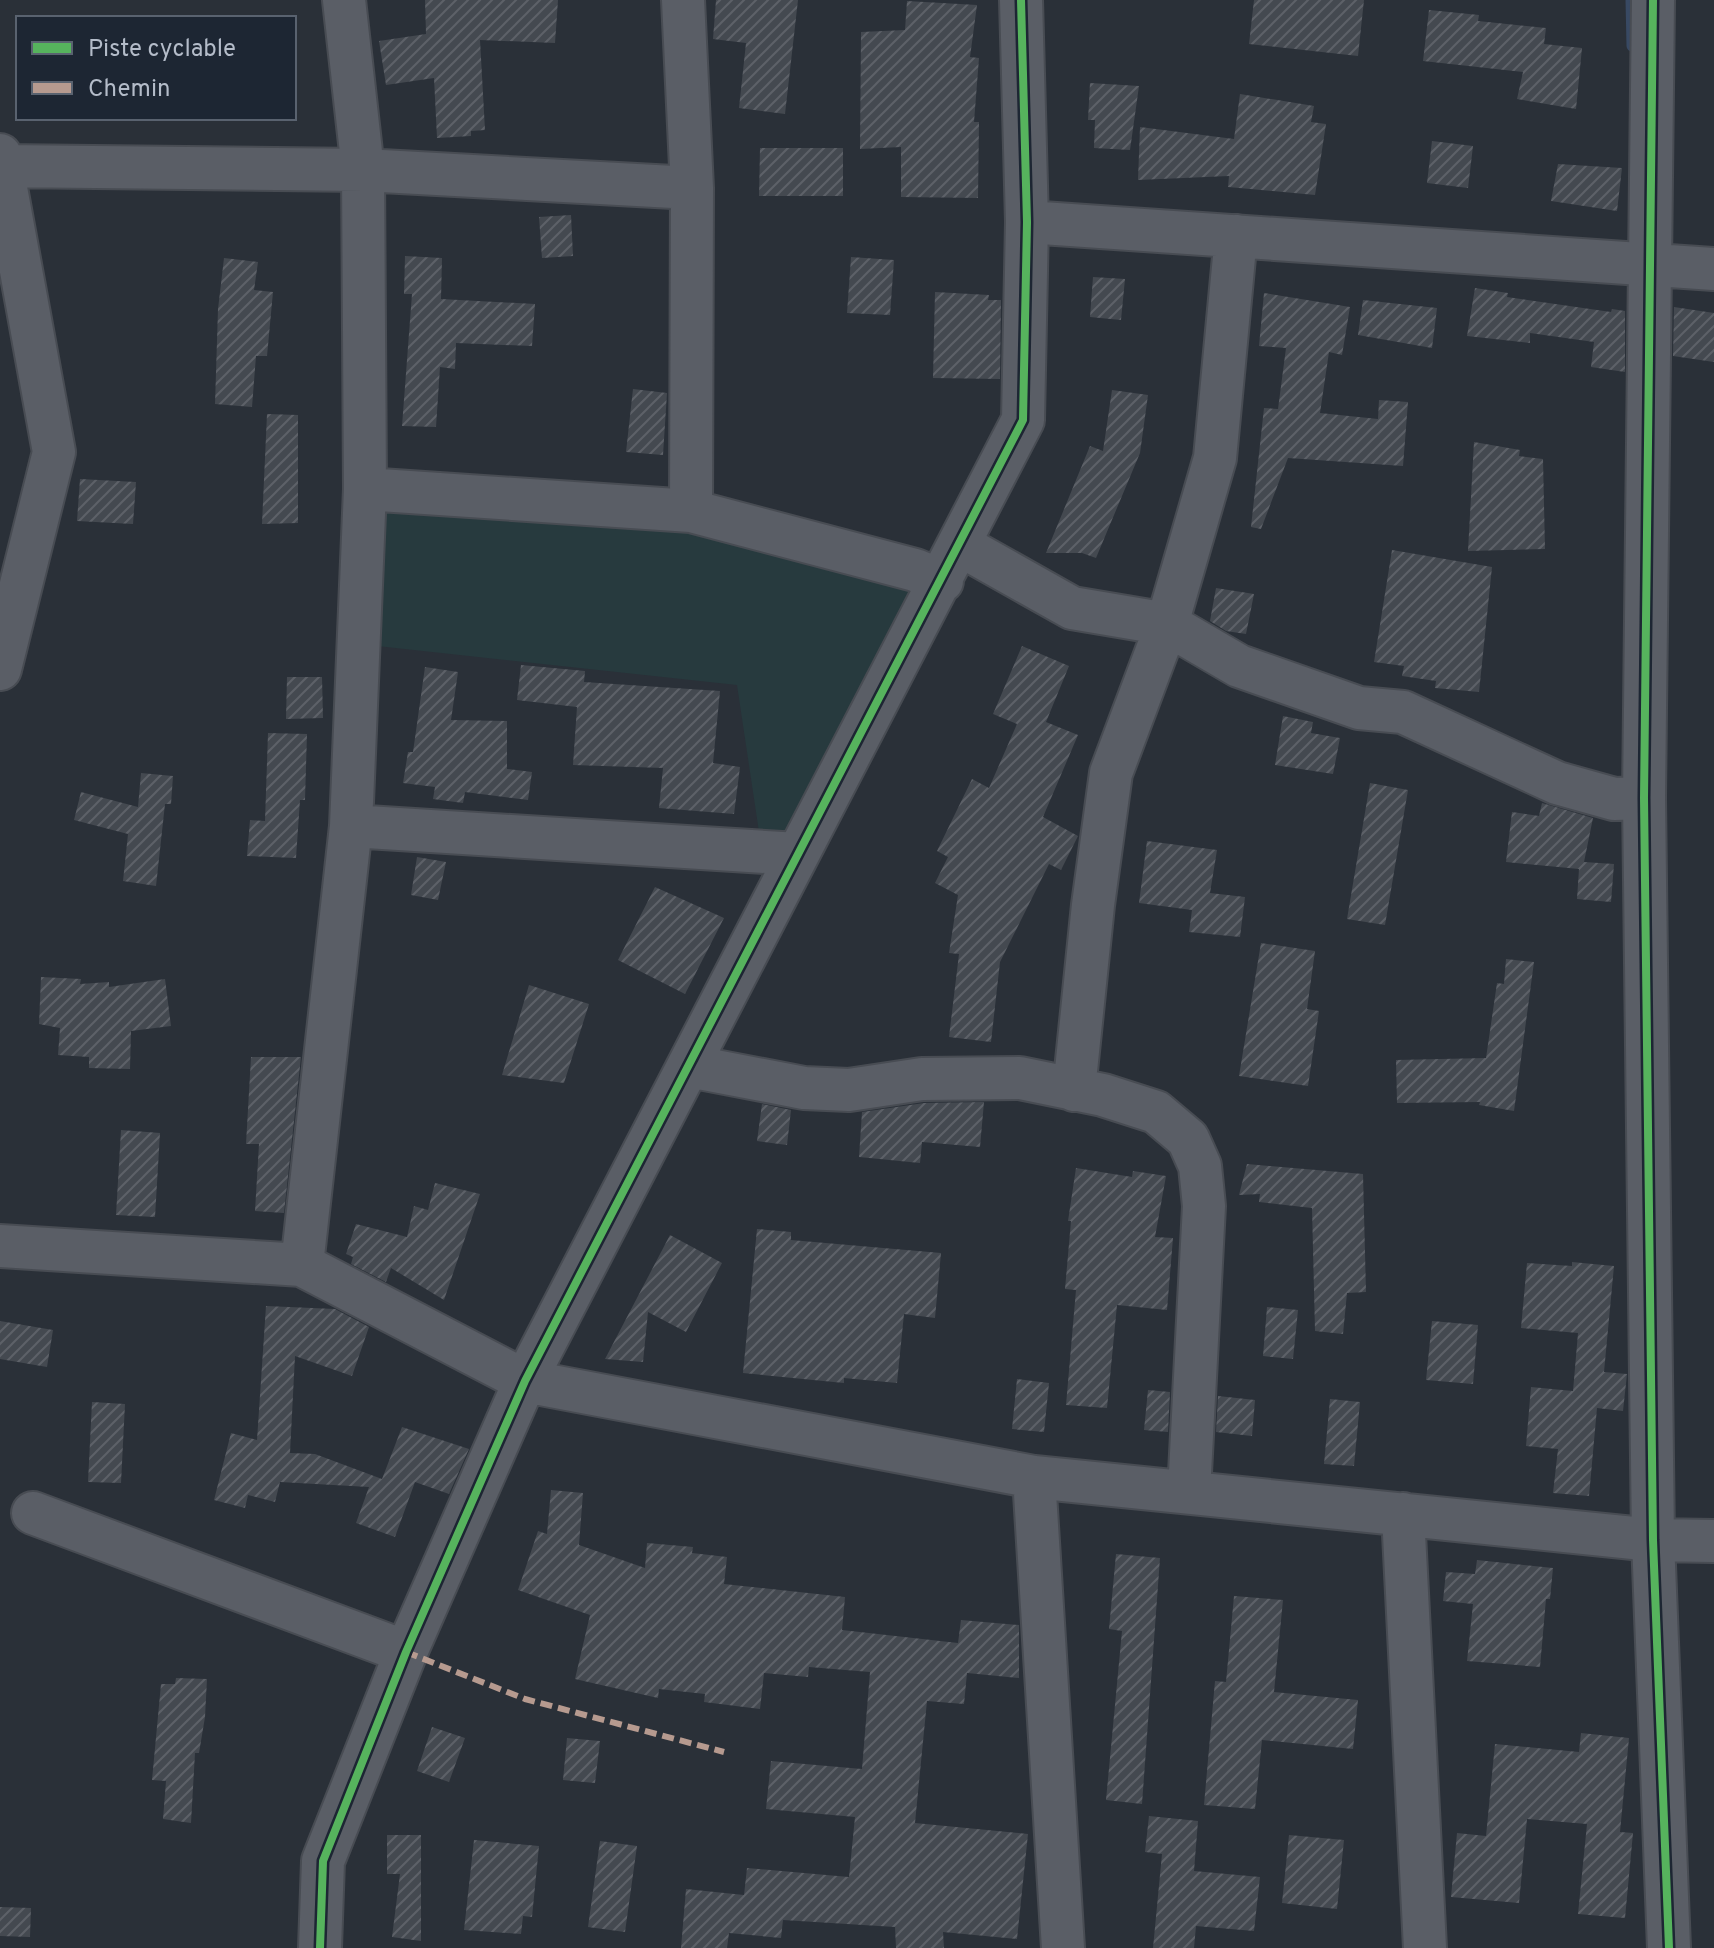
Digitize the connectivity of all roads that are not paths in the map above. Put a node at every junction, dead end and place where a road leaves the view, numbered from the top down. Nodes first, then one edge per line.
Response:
1 (344, 0) edge
2 (683, 0) edge
3 (1021, 0) edge
4 (1653, 0) edge
5 (1, 160) edge
6 (363, 170) junction
7 (692, 188) junction
8 (1027, 222) junction
9 (1236, 236) junction
10 (1652, 264) junction
11 (1714, 269) edge
12 (365, 489) junction
13 (691, 511) junction
14 (951, 563) junction
15 (1167, 624) junction
16 (0, 669) edge
17 (1644, 798) junction
18 (351, 826) junction
19 (798, 854) junction
20 (689, 1066) junction
21 (1074, 1090) junction
22 (0, 1246) edge
23 (302, 1265) junction
24 (525, 1381) junction
25 (1034, 1477) junction
26 (1189, 1492) junction
27 (33, 1513) dead end
28 (1403, 1514) junction
29 (1653, 1540) junction
30 (1714, 1541) edge
31 (406, 1652) junction
32 (320, 1948) edge
33 (1063, 1948) edge
34 (1425, 1948) edge
35 (1669, 1948) edge

1 - 6 street
2 - 7 street
3 - 8 street
4 - 10 street
5 - 6 street
5 - 16 street
6 - 7 street
6 - 12 street
7 - 13 street
8 - 9 street
8 - 14 street
9 - 10 street
9 - 15 street
10 - 11 street
10 - 17 street
12 - 13 street
12 - 18 street
13 - 14 street
14 - 15 street
14 - 19 street
15 - 17 street
15 - 21 street
17 - 29 street
18 - 19 street
18 - 23 street
19 - 20 street
20 - 21 street
20 - 24 street
21 - 26 street
22 - 23 street
23 - 24 street
24 - 25 street
24 - 31 street
25 - 26 street
25 - 33 street
26 - 28 street
27 - 31 street
28 - 29 street
28 - 34 street
29 - 30 street
29 - 35 street
31 - 32 street

